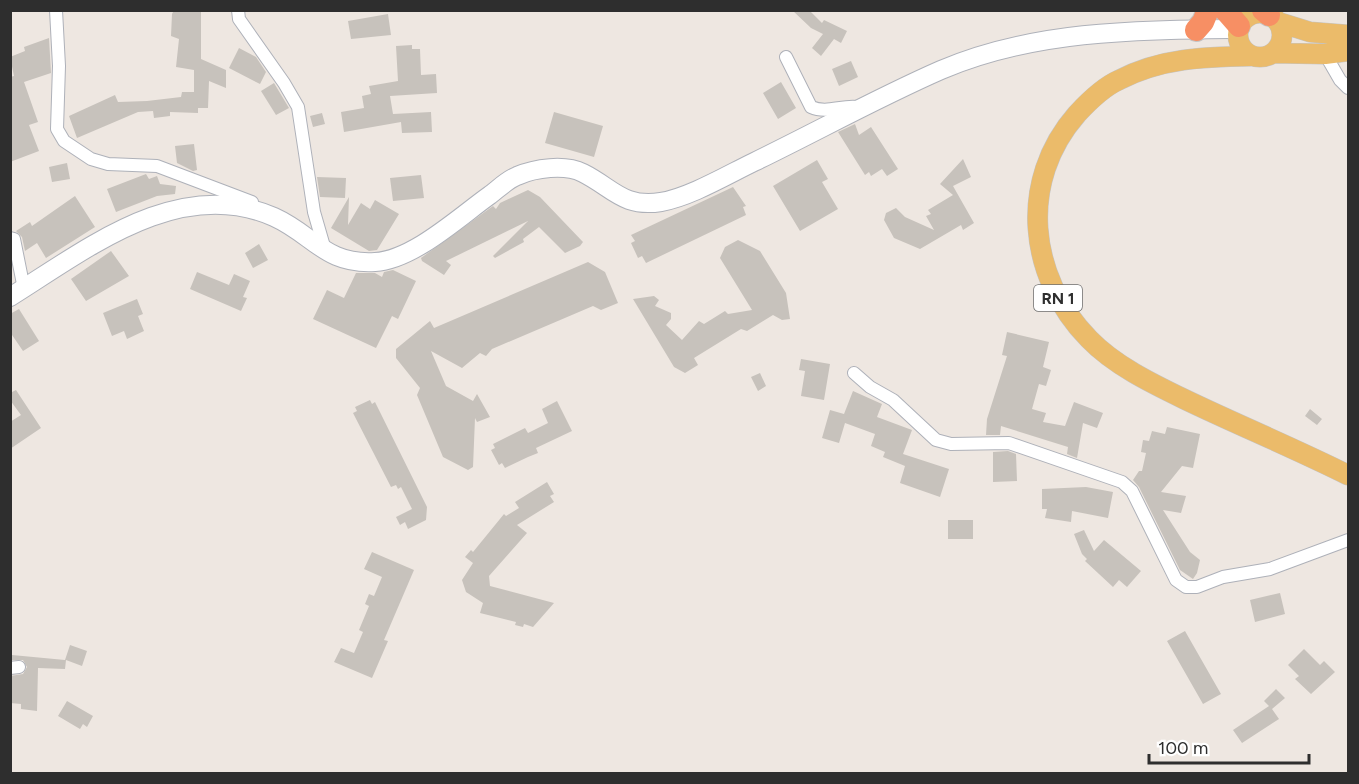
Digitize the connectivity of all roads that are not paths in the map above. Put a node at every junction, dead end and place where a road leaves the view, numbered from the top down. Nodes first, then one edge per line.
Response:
1 (56, 10) edge
2 (238, 10) edge
3 (1208, 10) edge
4 (1270, 16) edge
5 (1196, 30) junction
6 (1238, 34) edge
7 (1348, 35) edge
8 (1348, 51) edge
9 (1273, 53) junction
10 (1325, 54) junction
11 (786, 57) dead end
12 (1348, 88) edge
13 (864, 108) junction
14 (10, 238) edge
15 (326, 251) junction
16 (17, 293) edge
17 (854, 373) dead end
18 (1348, 475) edge
19 (1348, 540) edge

1 - 15 street
2 - 15 street
3 - 5 highway
4 - 6 main road
4 - 7 main road
4 - 9 main road
5 - 6 main road
5 - 13 main road
6 - 9 main road
6 - 18 main road, RN 1
8 - 10 main road
9 - 10 main road
10 - 12 street
11 - 13 street
13 - 15 main road
14 - 16 street
15 - 16 main road
17 - 19 street

